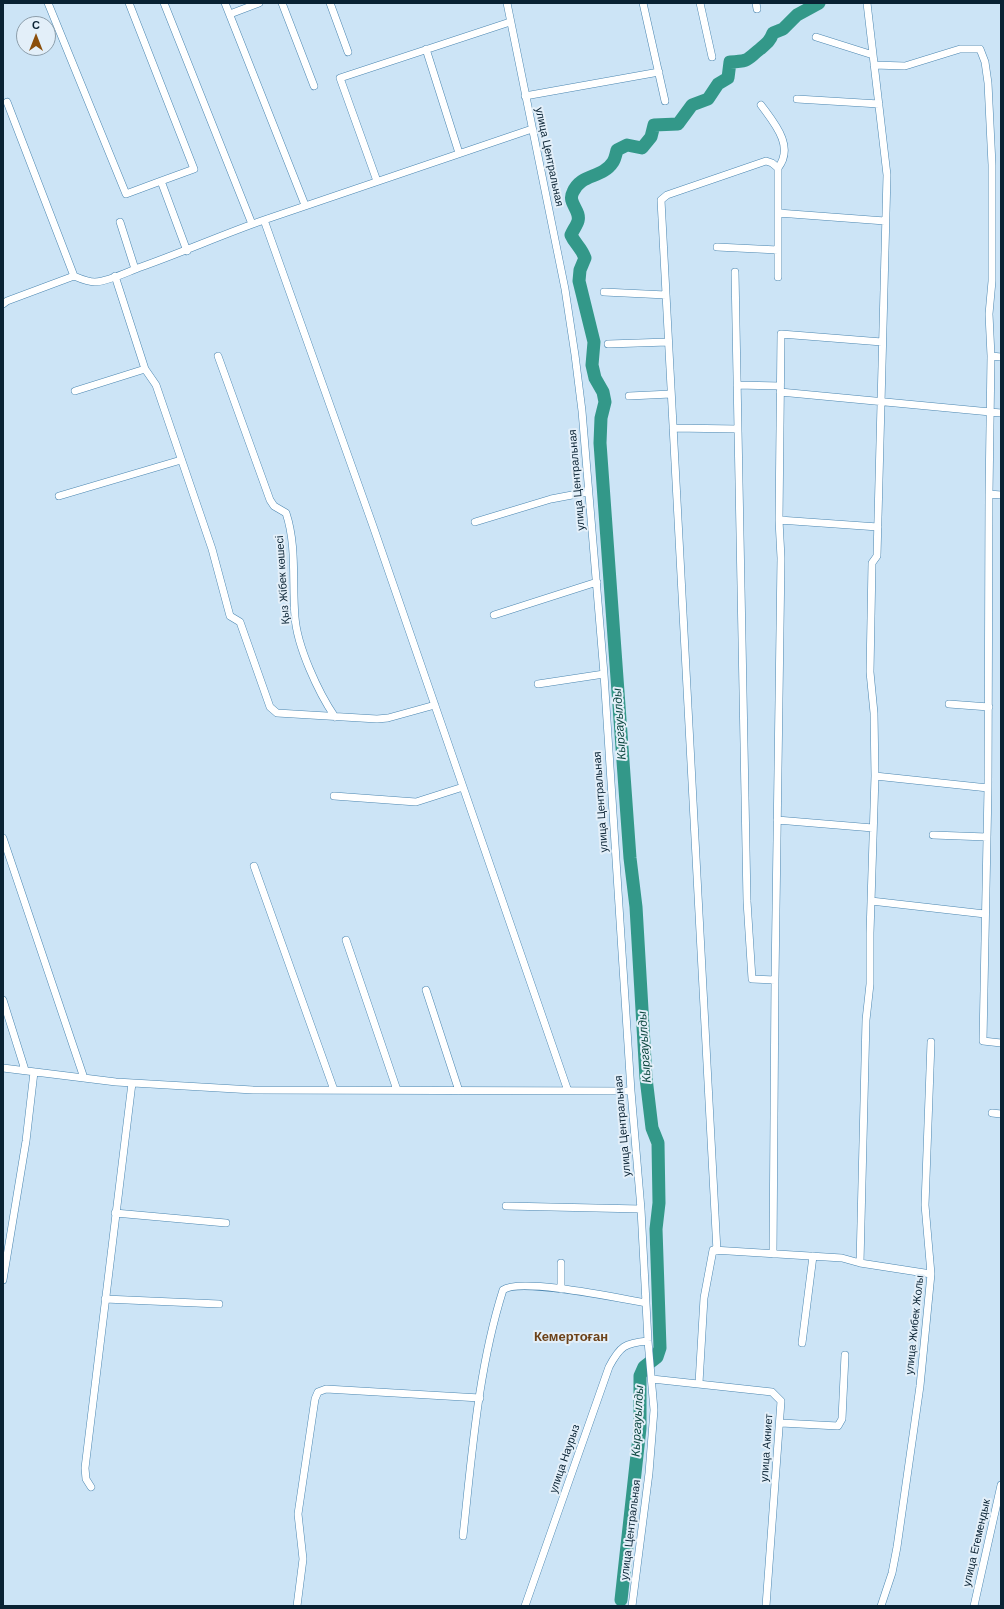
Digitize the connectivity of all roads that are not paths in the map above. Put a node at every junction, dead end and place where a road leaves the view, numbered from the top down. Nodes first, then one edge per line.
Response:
1 (48, 3) edge
2 (129, 3) edge
3 (164, 3) edge
4 (225, 3) edge
5 (259, 3) edge
6 (282, 3) edge
7 (330, 3) edge
8 (507, 3) edge
9 (643, 3) edge
10 (700, 3) edge
11 (867, 3) edge
12 (230, 14) junction
13 (510, 22) junction
14 (816, 37) dead end
15 (426, 49) junction
16 (348, 52) dead end
17 (873, 55) junction
18 (712, 57) dead end
19 (874, 65) junction
20 (659, 72) junction
21 (314, 86) dead end
22 (525, 96) junction
23 (798, 99) dead end
24 (665, 101) dead end
25 (7, 102) dead end
26 (879, 104) junction
27 (761, 105) dead end
28 (532, 129) junction
29 (459, 154) junction
30 (778, 168) junction
31 (161, 181) junction
32 (377, 181) junction
33 (305, 205) junction
34 (778, 213) junction
35 (264, 220) junction
36 (885, 221) junction
37 (120, 222) dead end
38 (252, 224) junction
39 (717, 248) dead end
40 (778, 250) junction
41 (187, 251) junction
42 (135, 269) junction
43 (735, 272) dead end
44 (74, 276) junction
45 (115, 276) junction
46 (778, 277) dead end
47 (604, 292) dead end
48 (666, 295) junction
49 (3, 304) edge
50 (668, 342) junction
51 (882, 342) junction
52 (608, 344) dead end
53 (218, 356) dead end
54 (991, 356) junction
55 (1001, 356) edge
56 (145, 369) junction
57 (738, 385) junction
58 (780, 389) junction
59 (75, 391) dead end
60 (671, 394) junction
61 (629, 396) dead end
62 (881, 402) junction
63 (991, 413) junction
64 (1001, 413) edge
65 (673, 428) junction
66 (738, 429) junction
67 (181, 460) junction
68 (588, 492) junction
69 (989, 494) junction
70 (59, 496) dead end
71 (1001, 496) edge
72 (779, 520) junction
73 (475, 522) dead end
74 (878, 527) junction
75 (596, 582) junction
76 (494, 615) dead end
77 (604, 674) junction
78 (538, 684) dead end
79 (949, 704) dead end
80 (435, 705) junction
81 (988, 707) junction
82 (335, 716) junction
83 (875, 776) junction
84 (463, 788) junction
85 (988, 788) junction
86 (334, 796) dead end
87 (777, 820) junction
88 (873, 828) junction
89 (933, 835) dead end
90 (987, 837) junction
91 (3, 838) edge
92 (254, 866) dead end
93 (871, 901) junction
94 (985, 914) junction
95 (346, 940) dead end
96 (775, 980) junction
97 (426, 990) dead end
98 (3, 1000) edge
99 (930, 1042) dead end
100 (1001, 1043) edge
101 (3, 1068) edge
102 (25, 1070) junction
103 (34, 1072) junction
104 (84, 1078) junction
105 (132, 1083) junction
106 (334, 1090) junction
107 (397, 1090) junction
108 (460, 1091) junction
109 (568, 1091) junction
110 (631, 1091) junction
111 (992, 1113) dead end
112 (1001, 1114) edge
113 (506, 1206) dead end
114 (641, 1209) junction
115 (115, 1213) junction
116 (226, 1223) dead end
117 (717, 1251) junction
118 (773, 1254) junction
119 (813, 1256) junction
120 (561, 1263) dead end
121 (860, 1263) junction
122 (931, 1274) junction
123 (3, 1280) edge
124 (561, 1289) junction
125 (105, 1299) junction
126 (646, 1303) junction
127 (219, 1304) dead end
128 (648, 1341) junction
129 (802, 1343) dead end
130 (845, 1355) dead end
131 (652, 1379) junction
132 (699, 1383) junction
133 (480, 1398) junction
134 (780, 1423) junction
135 (1001, 1485) edge
136 (91, 1487) dead end
137 (463, 1536) dead end
138 (297, 1606) edge
139 (525, 1606) edge
140 (632, 1606) edge
141 (766, 1606) edge
142 (880, 1606) edge
143 (974, 1606) edge

1 - 31 street
2 - 31 street
3 - 38 street
4 - 12 street
5 - 12 street
6 - 21 street
7 - 16 street
8 - 13 street, улица Центральная
9 - 20 street
10 - 18 street
11 - 17 street
12 - 33 street
13 - 15 street
13 - 22 street, улица Центральная
14 - 17 street
15 - 29 street
15 - 32 street
17 - 19 street
19 - 26 street
19 - 54 street
20 - 22 street
20 - 24 street
22 - 28 street, улица Центральная
23 - 26 street
25 - 44 street
26 - 36 street
27 - 30 street
28 - 29 street
28 - 68 street, улица Центральная
29 - 32 street
30 - 34 street
30 - 48 street
31 - 41 street
32 - 33 street
33 - 35 street
34 - 36 street
34 - 40 street
35 - 38 street
35 - 80 street
36 - 51 street
37 - 42 street
38 - 41 street
39 - 40 street
40 - 46 street
41 - 42 street
42 - 45 street
43 - 57 street
44 - 45 street
44 - 49 street
45 - 56 street
47 - 48 street
48 - 50 street
50 - 52 street
50 - 60 street
51 - 58 street
51 - 62 street
53 - 82 street, Қыз Жібек көшесі
54 - 55 street
54 - 63 street
56 - 59 street
56 - 67 street
57 - 58 street
57 - 66 street
58 - 62 street
58 - 72 street
60 - 61 street
60 - 65 street
62 - 63 street
62 - 74 street
63 - 64 street
63 - 69 street
65 - 66 street
65 - 117 street
66 - 96 street
67 - 70 street
67 - 82 street
68 - 73 street
68 - 75 street, улица Центральная
69 - 71 street
69 - 81 street
72 - 74 street
72 - 87 street
74 - 83 street
75 - 76 street
75 - 77 street, улица Центральная
77 - 78 street
77 - 110 street, улица Центральная
79 - 81 street
80 - 82 street
80 - 84 street
81 - 85 street
83 - 85 street
83 - 88 street
84 - 86 street
84 - 109 street
85 - 90 street
87 - 88 street
87 - 96 street
88 - 93 street
89 - 90 street
90 - 94 street
91 - 104 street
92 - 106 street
93 - 94 street
93 - 121 street
94 - 100 street
95 - 107 street
96 - 118 street
97 - 108 street
98 - 102 street
99 - 122 street, улица Жибек Жолы
101 - 102 street
102 - 103 street
103 - 104 street
103 - 123 street
104 - 105 street
105 - 106 street
105 - 115 street
106 - 107 street
107 - 108 street
108 - 109 street
109 - 110 street
110 - 114 street, улица Центральная
111 - 112 street
113 - 114 street
114 - 126 street, улица Центральная
115 - 116 street
115 - 125 street
117 - 118 street
117 - 132 street
118 - 119 street
119 - 121 street
119 - 129 street
120 - 124 street
121 - 122 street
122 - 142 street, улица Жибек Жолы
124 - 126 street
124 - 133 street
125 - 127 street
125 - 136 street
126 - 128 street, улица Центральная
128 - 131 street, улица Центральная
128 - 139 street, улица Наурыз
130 - 134 street
131 - 132 street, улица Акниет
131 - 140 street, улица Центральная
132 - 134 street, улица Акниет
133 - 137 street
133 - 138 street
134 - 141 street, улица Акниет
135 - 143 street, улица Егемендык

